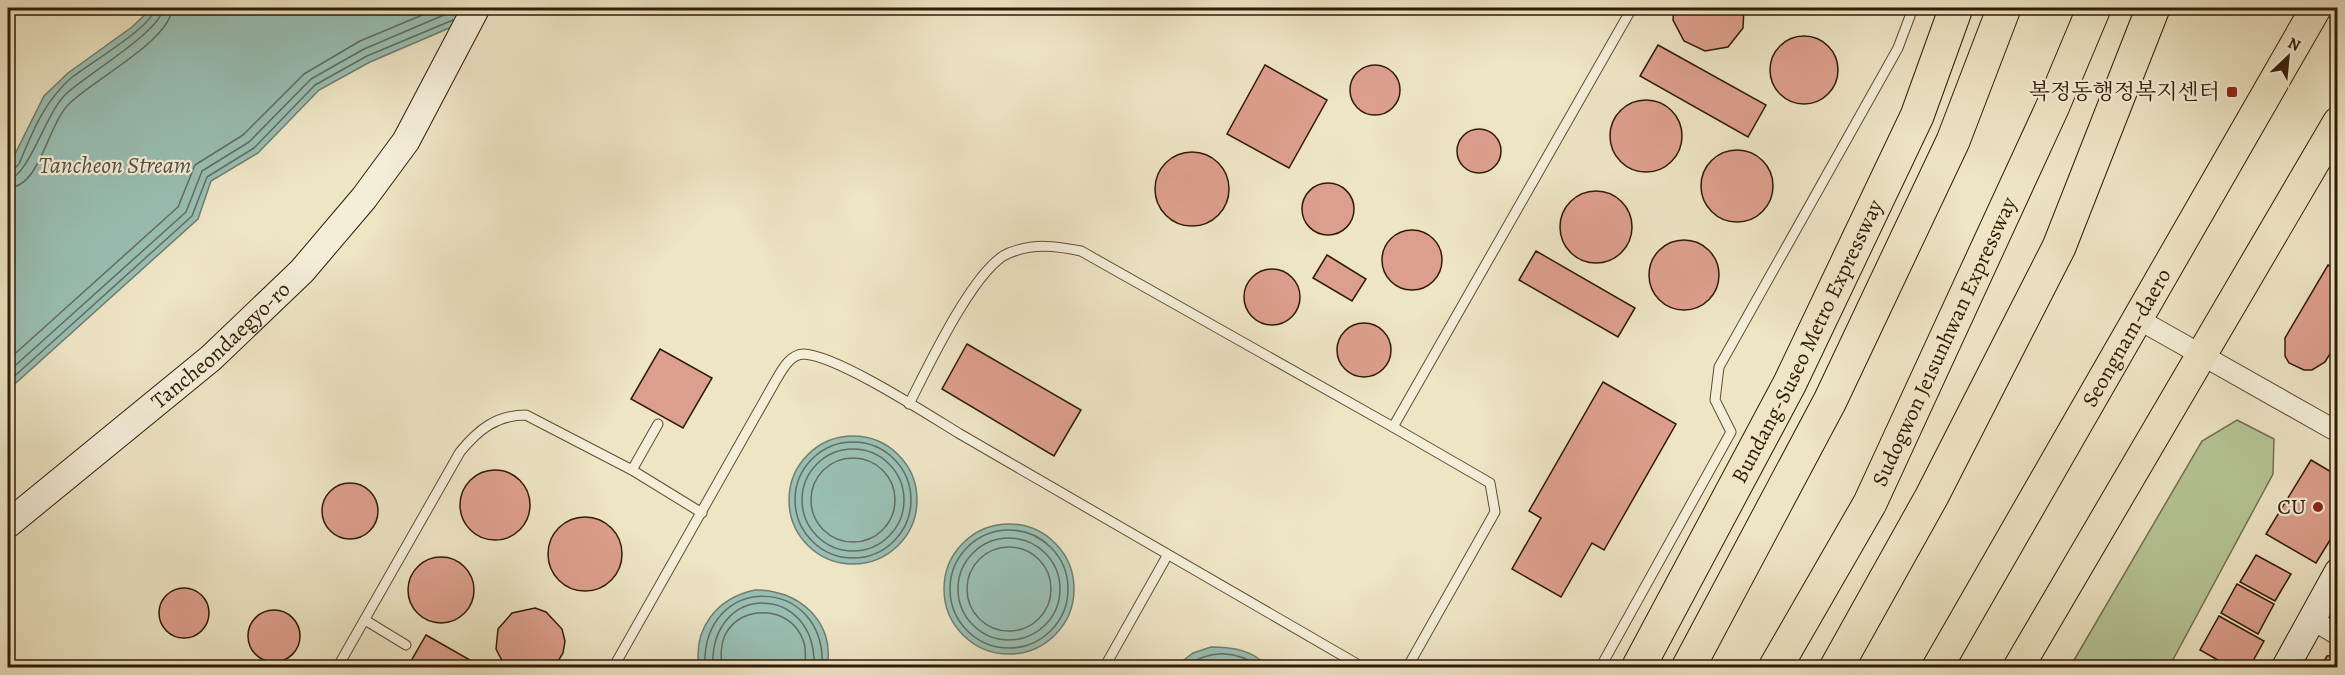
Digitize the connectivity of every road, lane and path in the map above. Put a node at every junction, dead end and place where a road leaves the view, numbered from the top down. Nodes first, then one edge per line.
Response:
1 (476, 8) edge
2 (1632, 8) edge
3 (1913, 8) edge
4 (1956, 8) edge
5 (2004, 8) edge
6 (2094, 8) edge
7 (2153, 8) edge
8 (2316, 8) edge
9 (2337, 122) edge
10 (2139, 319) junction
11 (2200, 354) junction
12 (909, 404) junction
13 (658, 424) dead end
14 (1393, 427) junction
15 (2336, 429) edge
16 (632, 471) junction
17 (702, 513) junction
18 (8, 524) edge
19 (1167, 556) junction
20 (2337, 572) edge
21 (365, 620) junction
22 (2311, 620) junction
23 (2337, 635) edge
24 (406, 645) dead end
25 (337, 668) edge
26 (613, 668) edge
27 (1104, 668) edge
28 (1364, 668) edge
29 (1407, 668) edge
30 (1600, 668) edge
31 (1638, 668) edge
32 (1688, 668) edge
33 (1775, 668) edge
34 (1836, 668) edge
35 (1937, 668) edge
36 (2018, 668) edge
37 (2285, 668) edge

1 - 18 street, Tancheondaegyo-ro
2 - 14 lane
3 - 30 lane
4 - 31 highway, Bundang-Suseo Metro Expressway
5 - 32 highway, Bundang-Suseo Metro Expressway
6 - 33 highway, Sudogwon Je1sunhwan Expressway
7 - 34 highway
8 - 10 main road, Seongnam-daero
9 - 11 main road
10 - 11 street
10 - 35 main road, Seongnam-daero
11 - 15 street
11 - 36 main road
12 - 14 lane
12 - 17 lane
12 - 19 lane
13 - 16 lane
14 - 29 lane
16 - 17 lane
16 - 21 lane
17 - 26 lane
19 - 27 lane
19 - 28 lane
20 - 22 street
21 - 24 lane
21 - 25 lane
22 - 23 street
22 - 37 street

